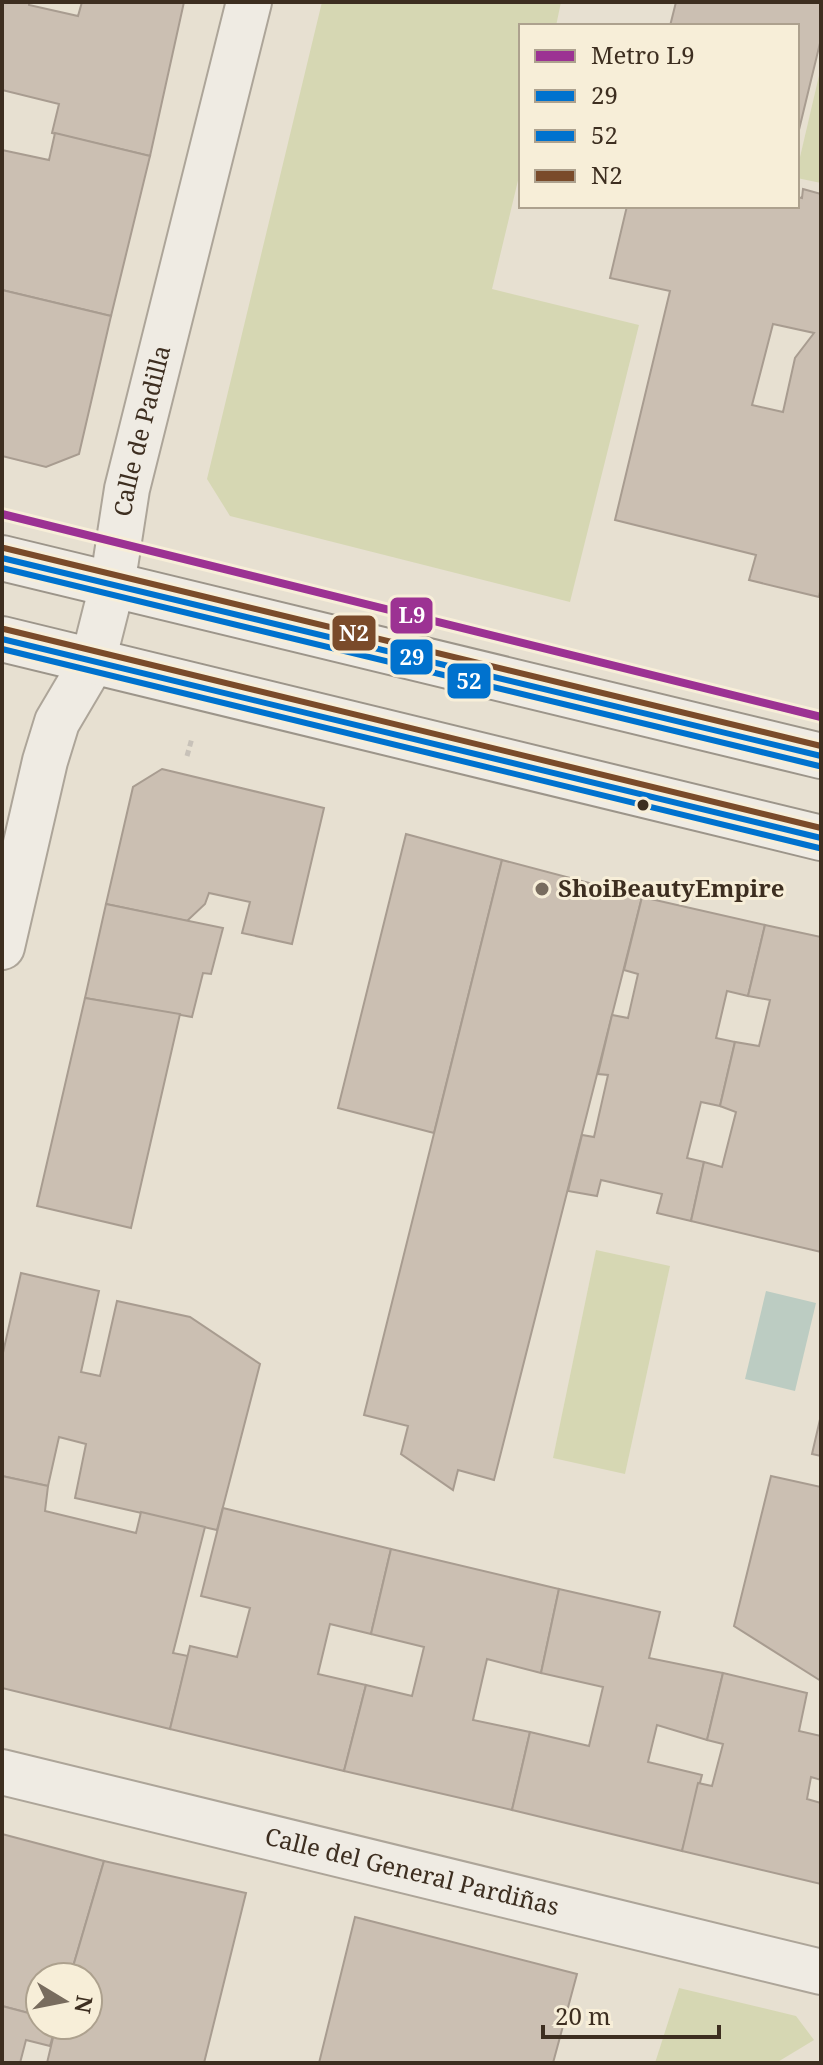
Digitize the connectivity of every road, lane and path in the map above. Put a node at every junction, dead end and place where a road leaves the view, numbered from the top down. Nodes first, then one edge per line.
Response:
1 (249, 2) edge
2 (2, 558) edge
3 (112, 586) junction
4 (2, 639) edge
5 (93, 661) junction
6 (821, 756) edge
7 (821, 838) edge
8 (2, 947) edge
9 (2, 1772) edge
10 (821, 1972) edge

1 - 3 street, Calle de Padilla
2 - 3 street
3 - 5 street, Calle de Padilla
3 - 6 street
4 - 5 street
5 - 7 street
5 - 8 street, Calle de Padilla
9 - 10 street, Calle del General Pardiñas

